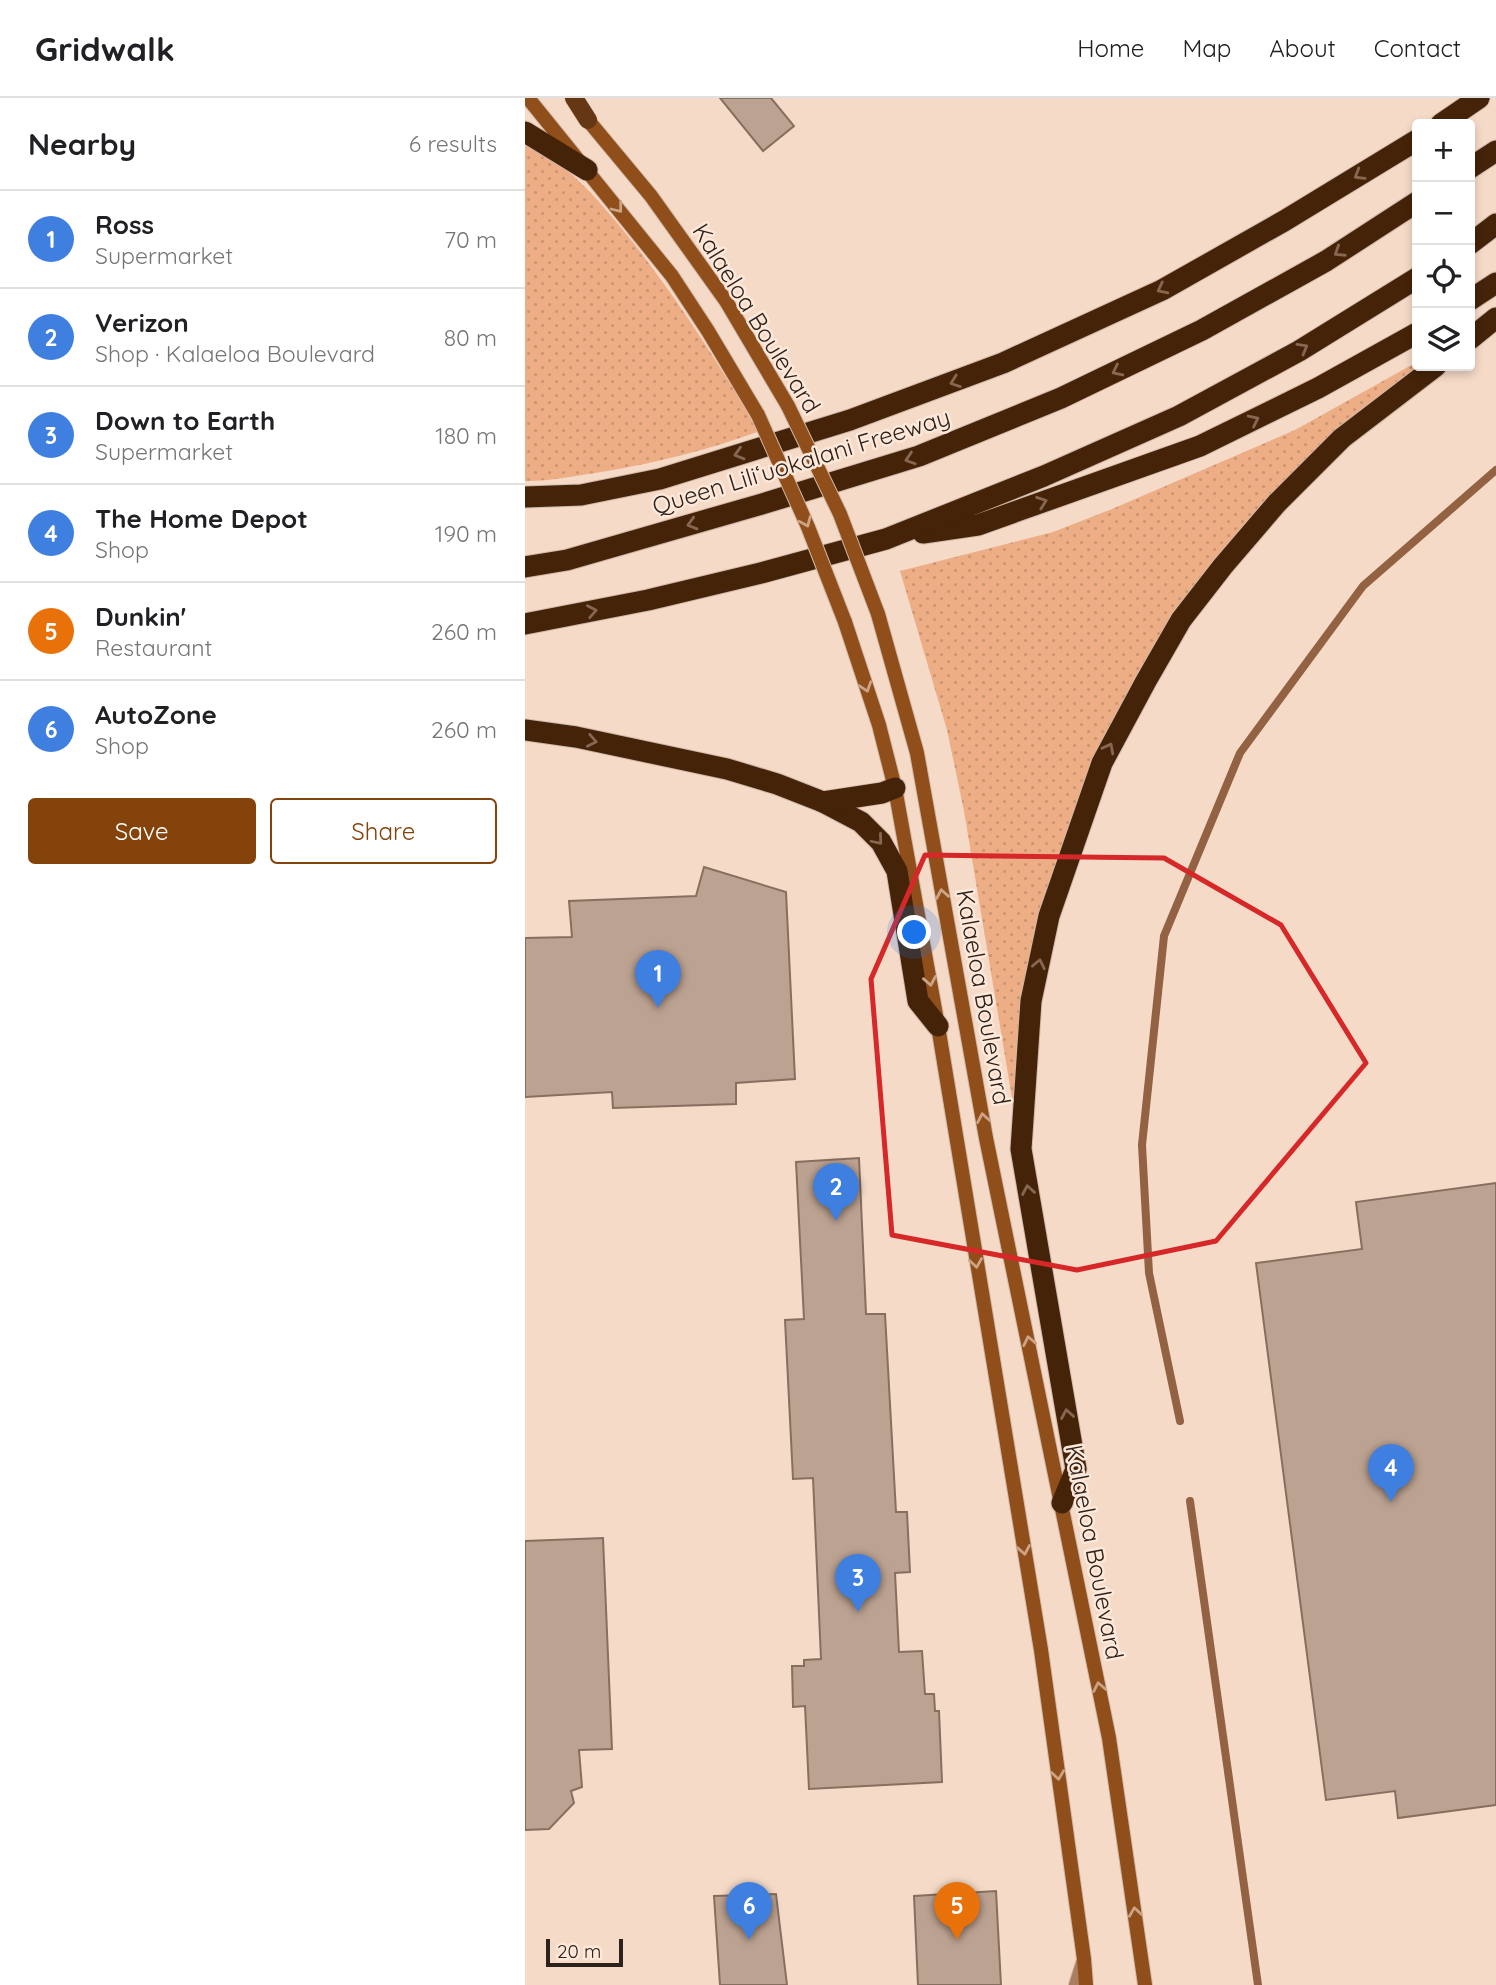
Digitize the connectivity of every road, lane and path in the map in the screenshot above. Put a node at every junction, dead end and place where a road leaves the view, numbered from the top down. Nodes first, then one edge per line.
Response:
1 (528, 98) edge
2 (571, 98) edge
3 (1479, 98) edge
4 (1448, 119) edge
5 (588, 120) joint
6 (525, 132) edge
7 (1412, 142) edge
8 (1496, 151) edge
9 (1475, 165) edge
10 (587, 170) junction
11 (1412, 205) edge
12 (1496, 224) edge
13 (1475, 240) edge
14 (1412, 281) edge
15 (1496, 283) edge
16 (1475, 297) edge
17 (1496, 318) edge
18 (1475, 335) edge
19 (1412, 336) edge
20 (1429, 371) edge
21 (525, 497) edge
22 (886, 539) junction
23 (525, 567) edge
24 (525, 624) edge
25 (525, 730) edge
26 (895, 789) junction
27 (823, 802) junction
28 (938, 1026) junction
29 (1062, 1503) junction
30 (1084, 1959) junction
31 (1146, 1983) edge
32 (1076, 1985) edge
33 (1086, 1985) edge

1 - 10 main road, Kalaeloa Boulevard
2 - 5 main road
3 - 4 highway
29 -> 5 main road, Kalaeloa Boulevard, bridge
6 - 10 highway
7 -> 21 highway
8 - 9 highway
10 -> 26 main road, Kalaeloa Boulevard, bridge
11 -> 23 highway, Queen Liliʻuokalani Freeway
12 - 13 highway
22 -> 14 highway
15 - 16 highway
17 - 18 highway
22 -> 19 highway
29 -> 20 highway
24 -> 22 highway
25 -> 27 highway
26 - 27 highway
26 -> 28 main road, Kalaeloa Boulevard
27 -> 28 highway
28 -> 30 main road, Kalaeloa Boulevard
31 -> 29 main road, Kalaeloa Boulevard
30 - 32 street
30 - 33 main road, Kalaeloa Boulevard

